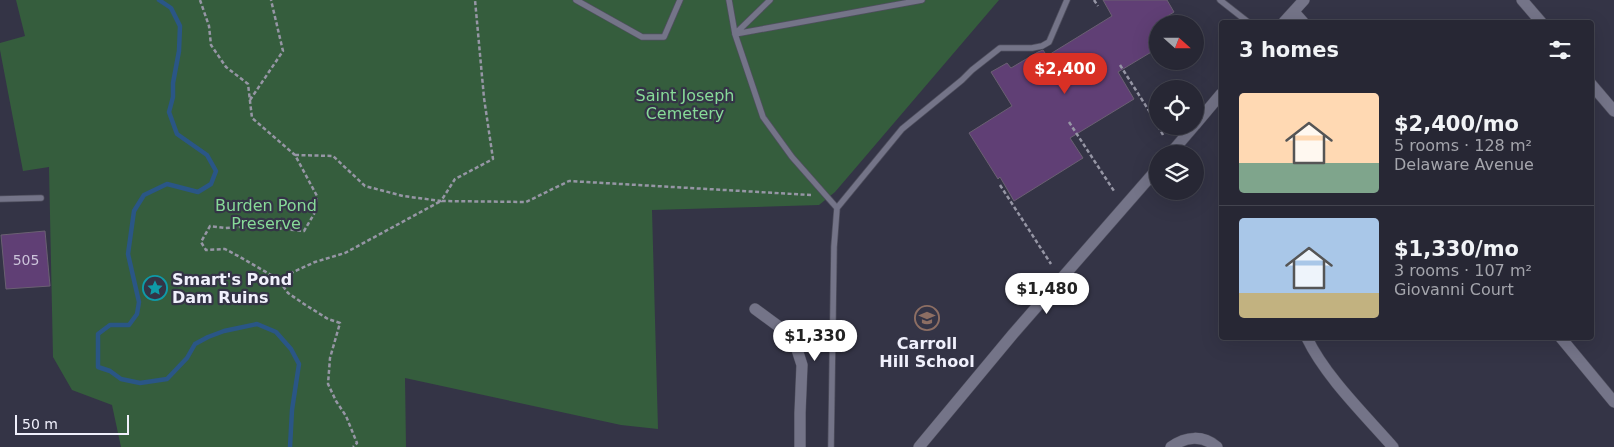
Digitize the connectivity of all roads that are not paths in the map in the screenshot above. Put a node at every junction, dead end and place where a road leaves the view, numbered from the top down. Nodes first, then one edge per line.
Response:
1 (576, 0) edge
2 (680, 0) edge
3 (729, 0) edge
4 (770, 0) edge
5 (922, 0) edge
6 (1067, 0) edge
7 (1220, 0) edge
8 (1304, 0) edge
9 (1522, 0) edge
10 (1294, 12) junction
11 (1245, 20) edge
12 (1286, 20) edge
13 (1301, 20) edge
14 (1539, 20) edge
15 (735, 34) junction
16 (1594, 88) edge
17 (1219, 96) edge
18 (1614, 111) edge
19 (1204, 114) edge
20 (1186, 135) edge
21 (1178, 145) edge
22 (1149, 178) edge
23 (41, 198) dead end
24 (0, 199) edge
25 (837, 208) junction
26 (755, 310) dead end
27 (1308, 340) edge
28 (1563, 340) edge
29 (1614, 402) edge
30 (800, 447) edge
31 (832, 447) edge
32 (919, 447) edge
33 (1171, 447) edge
34 (1217, 447) edge
35 (1393, 447) edge

1 - 2 lane
3 - 15 lane
4 - 15 lane
5 - 15 lane
6 - 25 lane
7 - 11 lane
8 - 10 street
9 - 14 street
10 - 12 street
10 - 13 street
15 - 25 lane
16 - 18 street
17 - 19 street
20 - 21 street
22 - 32 street
23 - 24 lane
25 - 31 lane
26 - 30 street
27 - 35 street
28 - 29 street
33 - 34 street

